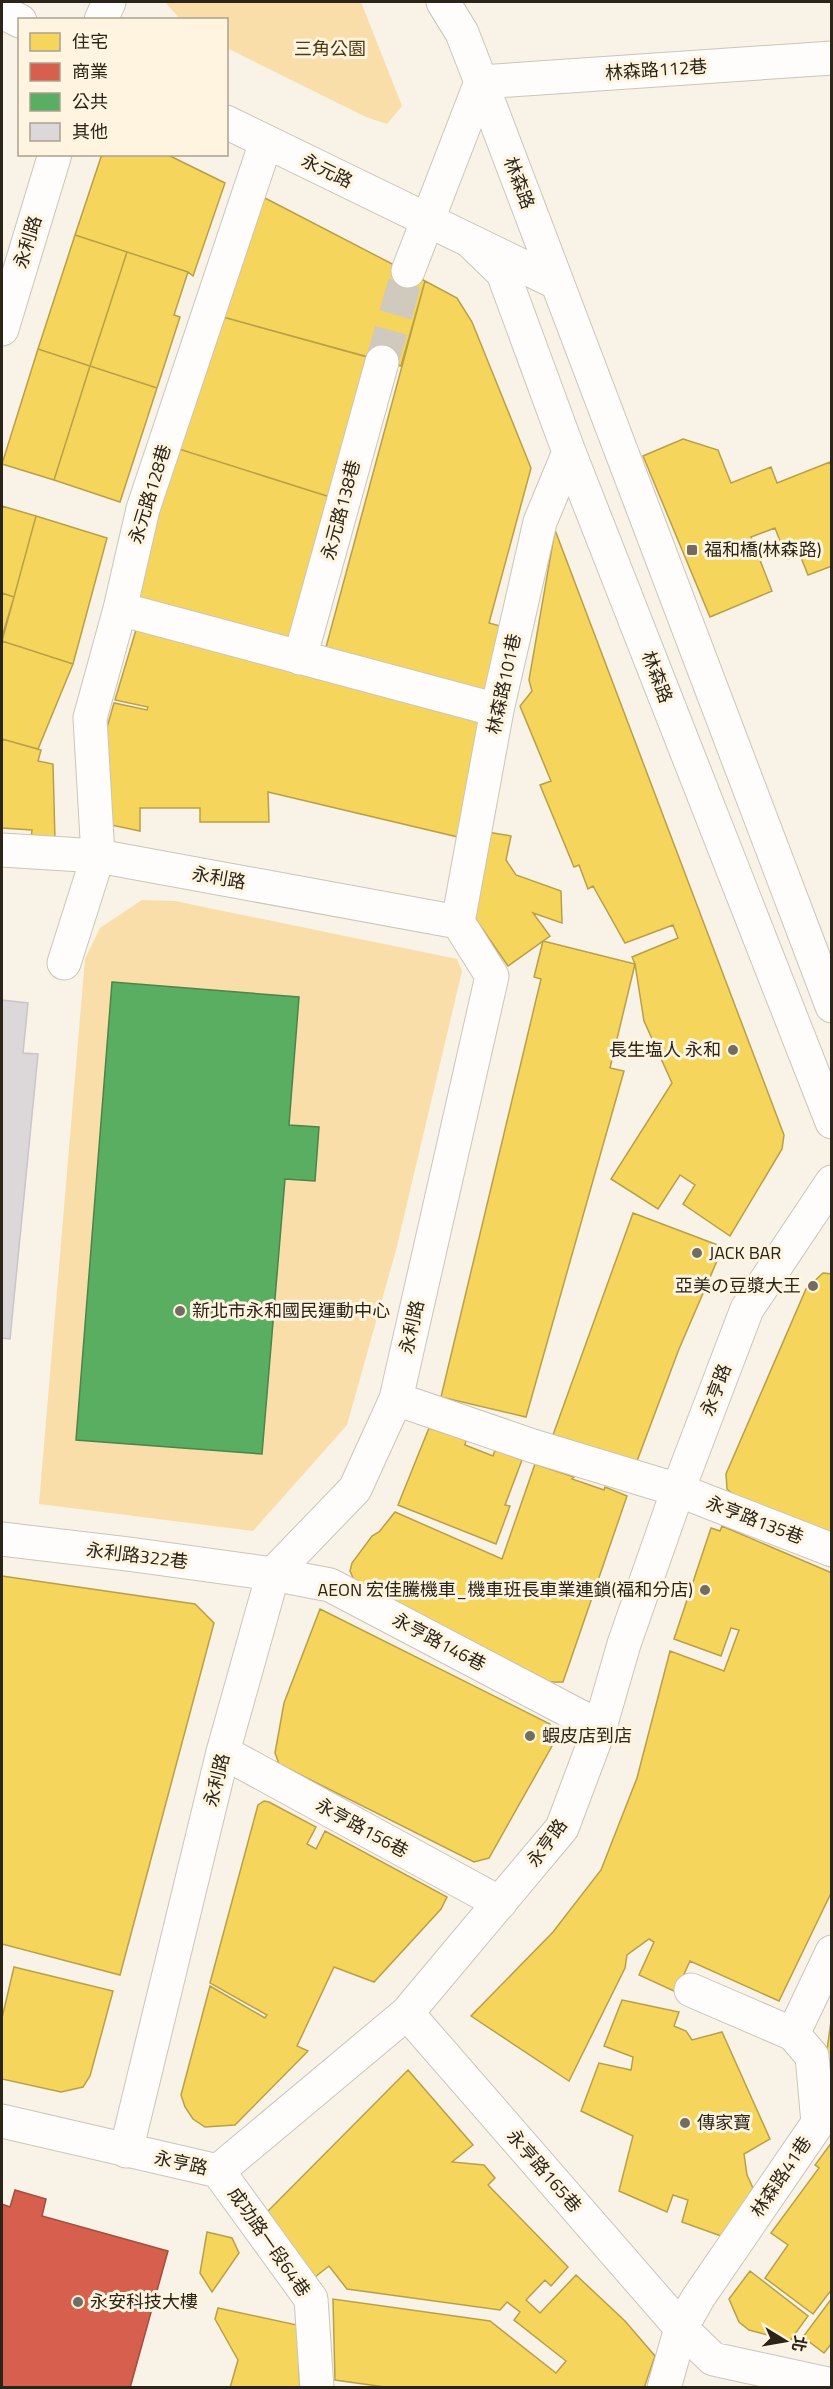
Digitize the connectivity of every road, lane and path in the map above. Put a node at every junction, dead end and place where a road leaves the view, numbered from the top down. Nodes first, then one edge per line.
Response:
1 (108, 2) edge
2 (443, 2) edge
3 (450, 2) edge
4 (2, 12) edge
5 (102, 18) edge
6 (18, 20) edge
7 (462, 33) junction
8 (831, 58) edge
9 (481, 82) junction
10 (228, 124) edge
11 (266, 141) junction
12 (54, 156) edge
13 (428, 220) junction
14 (470, 241) junction
15 (408, 271) tunnel mouth
16 (557, 283) junction
17 (2, 329) edge
18 (382, 363) tunnel mouth
19 (569, 452) junction
20 (120, 609) junction
21 (300, 658) junction
22 (497, 710) junction
23 (2, 850) edge
24 (98, 856) junction
25 (458, 922) junction
26 (64, 963) dead end
27 (831, 1006) edge
28 (831, 1122) edge
29 (831, 1182) edge
30 (396, 1399) junction
31 (678, 1490) junction
32 (2, 1539) edge
33 (831, 1550) edge
34 (273, 1574) junction
35 (600, 1727) junction
36 (223, 1752) junction
37 (500, 1903) junction
38 (831, 1952) edge
39 (691, 1990) dead end
40 (407, 2013) junction
41 (793, 2034) junction
42 (2, 2121) edge
43 (126, 2151) junction
44 (218, 2170) junction
45 (681, 2328) junction
46 (831, 2385) edge
47 (317, 2388) edge
48 (664, 2388) edge

1 - 5 street
2 - 7 street
3 - 7 street
4 - 6 street
7 - 9 street, 林森路
8 - 9 street, 林森路112巷
9 - 13 street
9 - 16 street, 林森路
10 - 11 street, 永元路
11 - 13 street, 永元路
11 - 20 street, 永元路128巷
12 - 17 street, 永利路
13 - 14 street, 林森路
13 - 15 street
14 - 16 street, 林森路
14 - 19 street, 林森路
16 - 27 street, 林森路
18 - 21 street, 永元路138巷
19 - 22 street, 林森路101巷
19 - 28 street, 林森路
20 - 21 street
20 - 24 street, 永元路128巷
21 - 22 street
22 - 25 street, 林森路101巷
23 - 24 street, 永利路
24 - 25 street, 永利路
24 - 26 street
25 - 30 street, 永利路
29 - 31 street, 永亨路
30 - 31 street, 永亨路135巷
30 - 34 street, 永利路
31 - 33 street, 永亨路135巷
31 - 35 street, 永亨路
32 - 34 street, 永利路322巷
34 - 35 street, 永亨路146巷
34 - 36 street, 永利路
35 - 37 street, 永亨路
36 - 37 street, 永亨路156巷
36 - 43 street, 永利路
37 - 40 street, 永亨路
38 - 41 street
39 - 41 street
40 - 44 street, 永亨路
40 - 45 street, 永亨路165巷
41 - 45 street, 林森路41巷
42 - 43 street, 永亨路
43 - 44 street, 永亨路
44 - 47 street, 成功路一段64巷
45 - 46 street, 永亨路165巷
45 - 48 street, 林森路41巷

